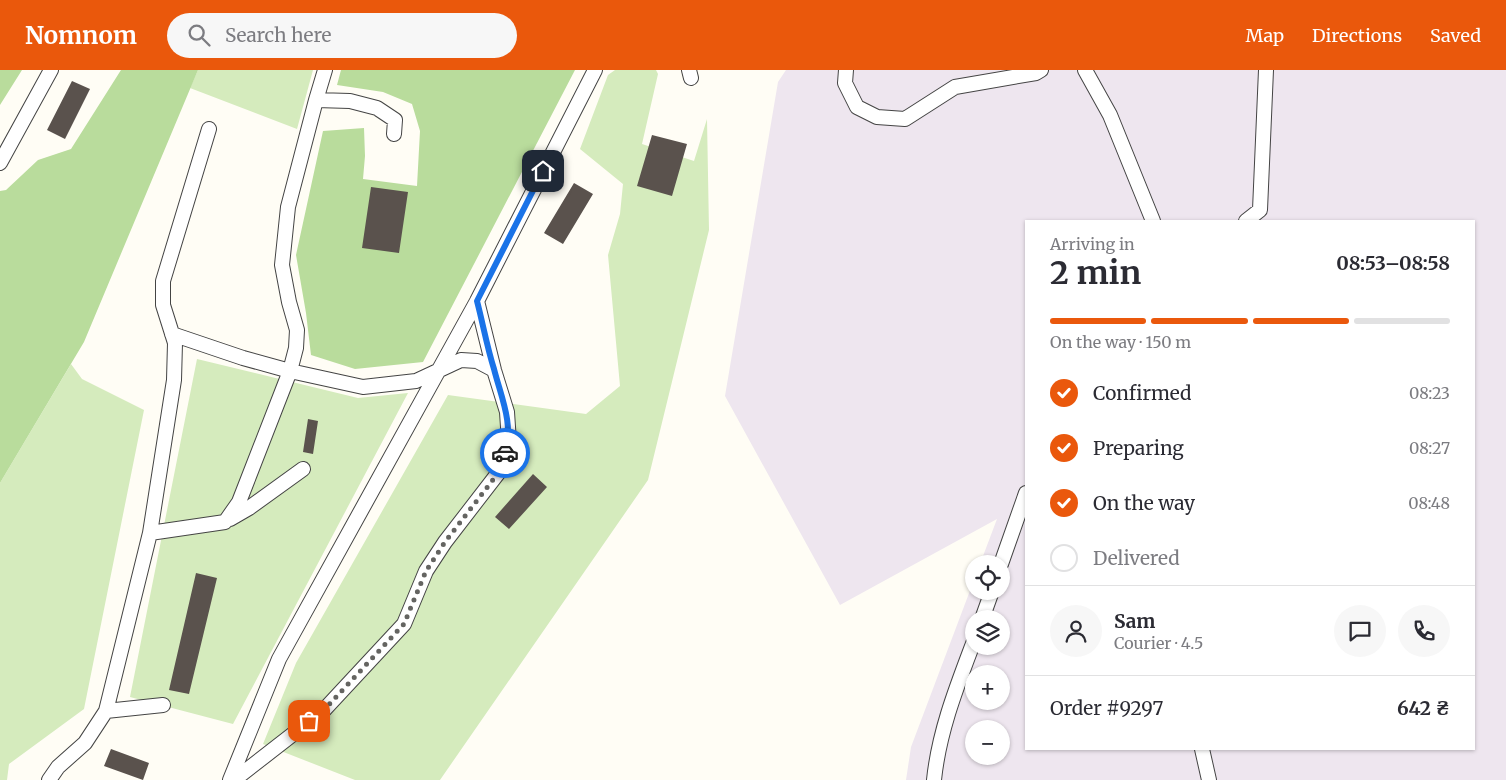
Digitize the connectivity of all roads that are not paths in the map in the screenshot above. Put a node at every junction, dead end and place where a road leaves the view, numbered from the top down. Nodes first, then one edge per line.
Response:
1 (51, 70) edge
2 (325, 70) edge
3 (595, 70) edge
4 (846, 70) edge
5 (1041, 70) edge
6 (1085, 70) edge
7 (1266, 70) edge
8 (316, 100) junction
9 (209, 129) dead end
10 (394, 134) dead end
11 (0, 163) edge
12 (1260, 216) edge
13 (1153, 220) edge
14 (477, 301) junction
15 (172, 334) junction
16 (494, 370) junction
17 (290, 371) junction
18 (439, 371) junction
19 (303, 469) dead end
20 (1025, 496) edge
21 (225, 522) junction
22 (150, 533) junction
23 (1004, 555) edge
24 (969, 655) edge
25 (163, 705) dead end
26 (106, 711) junction
27 (1202, 750) edge
28 (49, 780) edge
29 (232, 780) edge
30 (934, 780) edge
31 (1209, 780) edge

1 - 11 lane
2 - 8 lane
3 - 14 lane
4 - 5 lane
6 - 13 lane
7 - 12 lane
8 - 10 lane
8 - 17 lane
9 - 15 lane
14 - 16 lane
14 - 18 lane
15 - 17 lane
15 - 22 lane
16 - 18 lane
16 - 29 lane
17 - 18 lane
17 - 21 lane
18 - 29 lane
19 - 21 lane
20 - 23 lane
21 - 22 lane
22 - 26 lane
24 - 30 lane
25 - 26 lane
26 - 28 lane
27 - 31 lane

